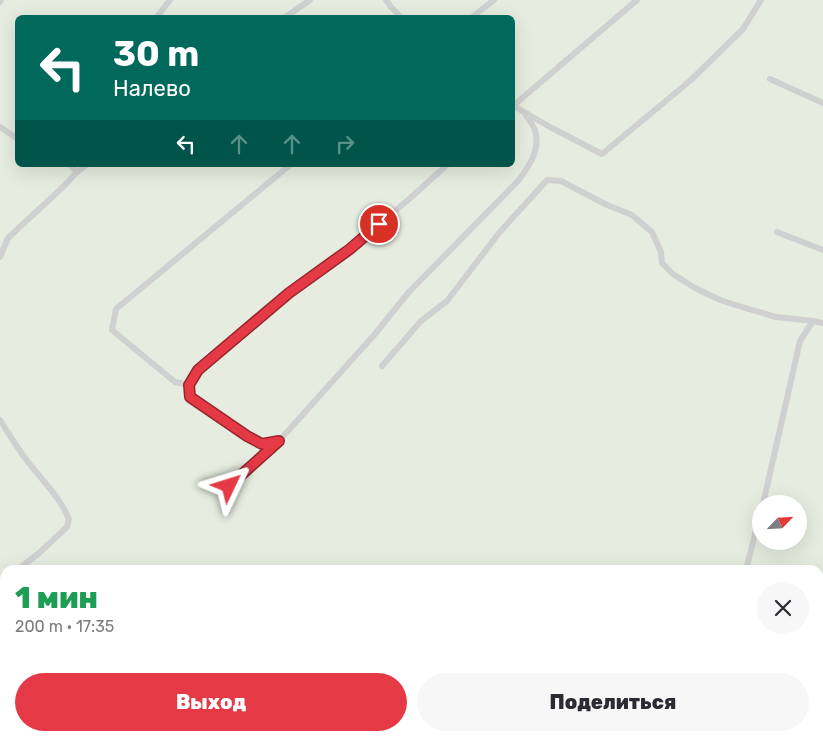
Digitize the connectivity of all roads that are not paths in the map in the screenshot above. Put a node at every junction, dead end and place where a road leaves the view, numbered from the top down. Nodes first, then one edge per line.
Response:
1 (170, 0) edge
2 (310, 0) edge
3 (386, 0) edge
4 (494, 0) edge
5 (636, 0) edge
6 (762, 0) edge
7 (158, 15) edge
8 (288, 15) edge
9 (399, 15) edge
10 (475, 15) edge
11 (770, 79) dead end
12 (515, 103) edge
13 (823, 103) edge
14 (515, 106) edge
15 (525, 113) junction
16 (0, 127) edge
17 (15, 137) edge
18 (72, 167) edge
19 (83, 167) edge
20 (288, 167) edge
21 (445, 167) edge
22 (77, 172) junction
23 (777, 232) dead end
24 (8, 238) junction
25 (0, 240) edge
26 (823, 250) edge
27 (0, 257) edge
28 (813, 321) junction
29 (823, 324) edge
30 (382, 366) dead end
31 (189, 385) junction
32 (0, 420) edge
33 (279, 441) junction
34 (229, 486) dead end
35 (765, 495) edge
36 (752, 546) edge
37 (24, 565) edge
38 (747, 565) edge

1 - 7 lane
2 - 8 lane
3 - 9 lane
4 - 10 lane
5 - 12 lane
6 - 15 lane
11 - 13 lane
14 - 15 lane
15 - 33 lane
16 - 17 lane
18 - 22 lane
19 - 22 lane
20 - 31 lane
21 - 31 lane
22 - 24 lane
23 - 26 lane
24 - 25 lane
24 - 27 lane
28 - 29 lane
28 - 30 lane
28 - 35 lane
31 - 33 lane
32 - 37 lane
33 - 34 lane
36 - 38 lane

